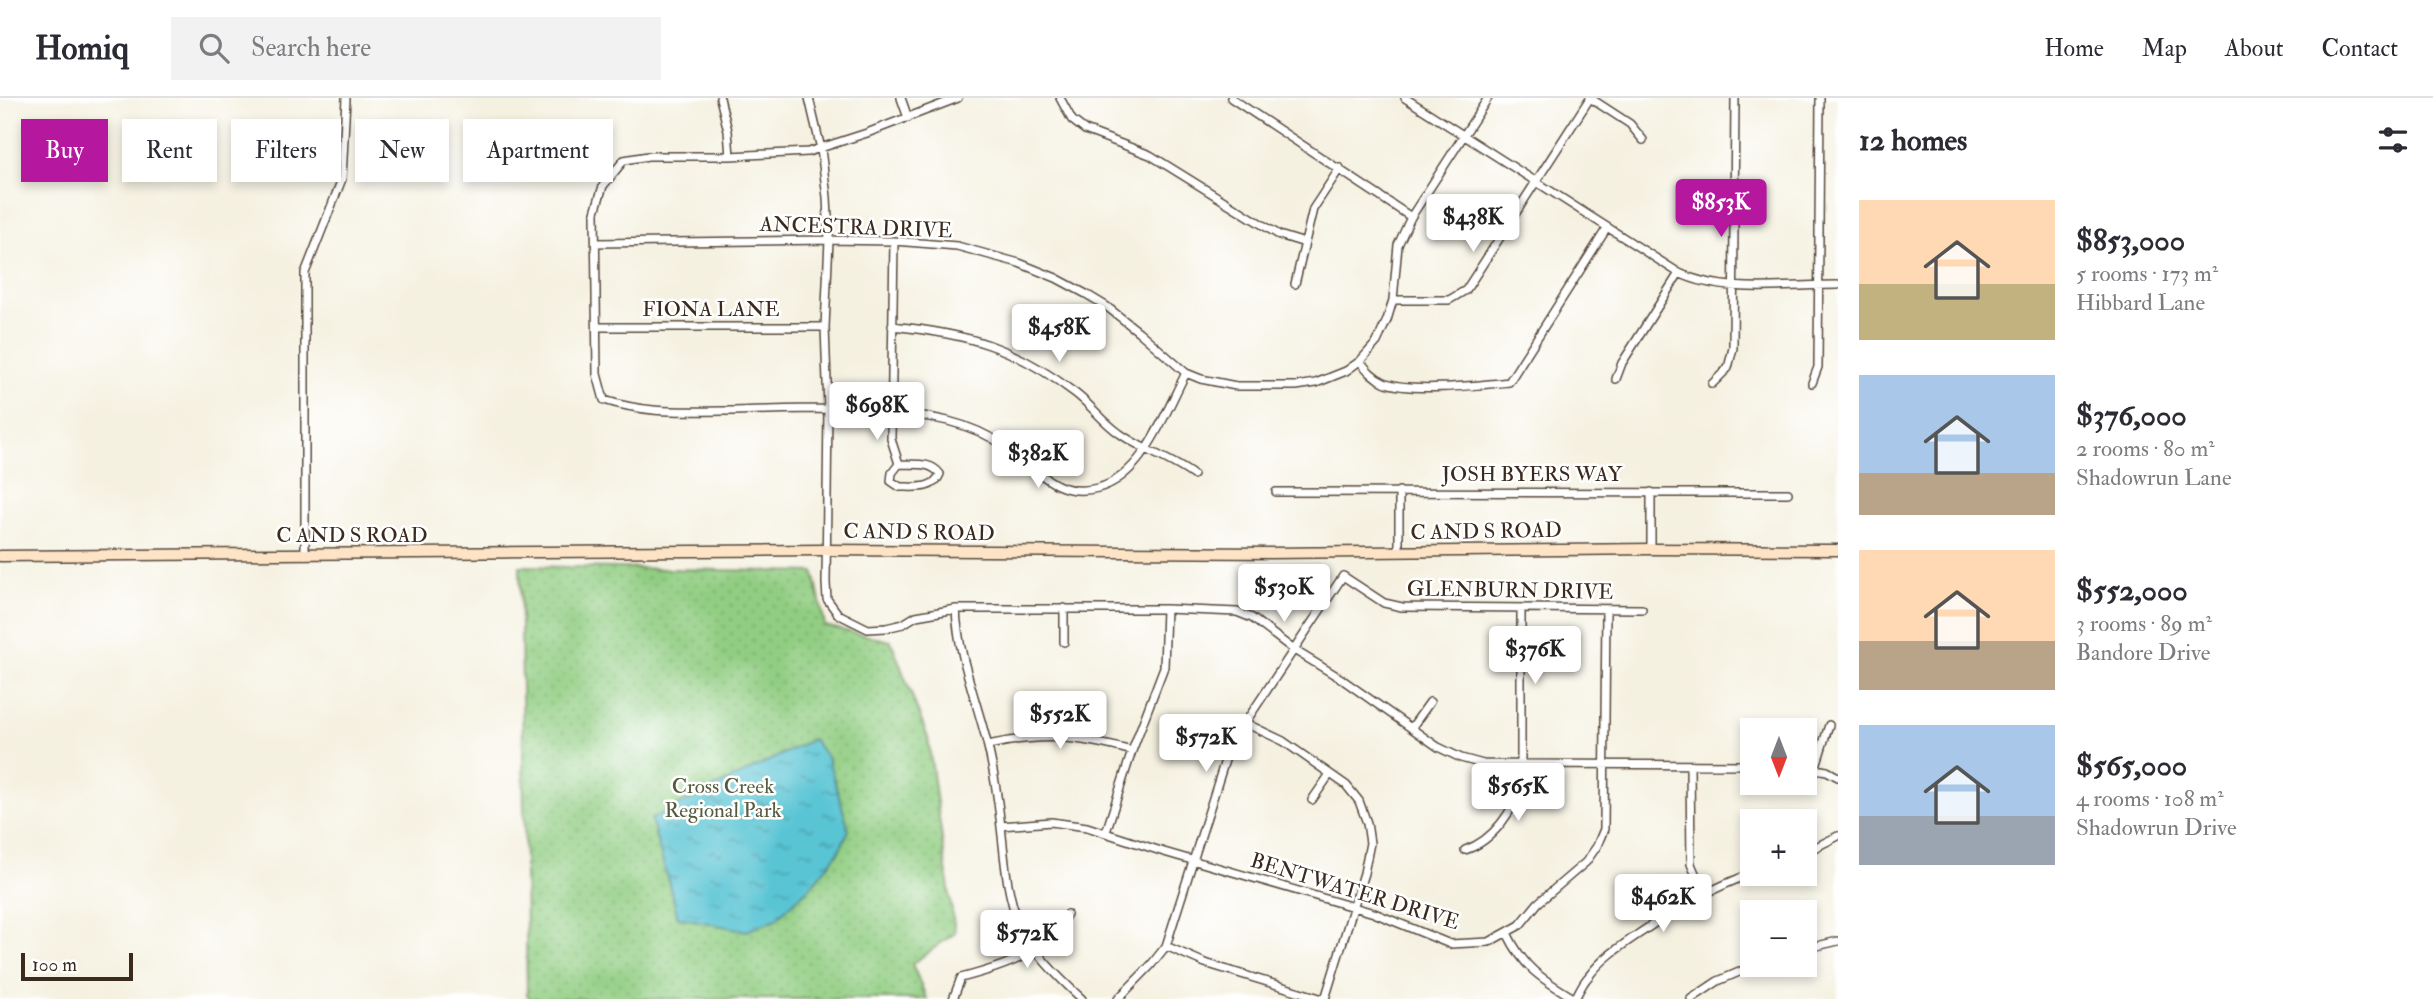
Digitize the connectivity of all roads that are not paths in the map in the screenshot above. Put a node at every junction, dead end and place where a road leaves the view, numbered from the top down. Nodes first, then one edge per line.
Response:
1 (346, 98) edge
2 (720, 98) edge
3 (809, 98) edge
4 (901, 98) edge
5 (958, 98) edge
6 (1060, 98) edge
7 (1231, 98) edge
8 (1405, 98) edge
9 (1488, 98) edge
10 (1590, 98) edge
11 (1735, 98) edge
12 (1819, 98) edge
13 (908, 118) junction
14 (1464, 136) junction
15 (1643, 141) dead end
16 (821, 149) junction
17 (730, 156) junction
18 (1340, 168) junction
19 (1536, 182) junction
20 (1411, 217) junction
21 (1607, 228) junction
22 (829, 240) junction
23 (894, 241) junction
24 (596, 243) junction
25 (1305, 243) junction
26 (1679, 273) junction
27 (1295, 284) dead end
28 (1820, 285) junction
29 (1838, 285) edge
30 (1735, 286) junction
31 (1393, 300) junction
32 (892, 326) junction
33 (597, 327) junction
34 (825, 327) junction
35 (1360, 361) junction
36 (1185, 373) junction
37 (1615, 379) dead end
38 (1812, 383) dead end
39 (1712, 384) dead end
40 (828, 409) junction
41 (892, 411) junction
42 (1145, 450) junction
43 (899, 464) junction
44 (1193, 475) dead end
45 (1399, 491) junction
46 (1276, 492) dead end
47 (1651, 492) junction
48 (1788, 493) dead end
49 (1651, 549) junction
50 (825, 550) junction
51 (1838, 550) edge
52 (1399, 552) junction
53 (305, 555) junction
54 (0, 556) edge
55 (1064, 608) junction
56 (1521, 608) junction
57 (956, 609) junction
58 (1166, 609) junction
59 (1606, 609) junction
60 (1642, 609) dead end
61 (1065, 642) dead end
62 (1294, 650) junction
63 (1430, 702) dead end
64 (1245, 723) junction
65 (1829, 725) dead end
66 (1412, 727) junction
67 (988, 745) junction
68 (1132, 751) junction
69 (1605, 763) junction
70 (1817, 763) edge
71 (1520, 764) junction
72 (1690, 765) junction
73 (1740, 765) edge
74 (1817, 769) edge
75 (1331, 774) junction
76 (1838, 778) edge
77 (1312, 800) dead end
78 (1001, 826) junction
79 (1106, 832) junction
80 (1838, 836) edge
81 (1817, 846) edge
82 (1465, 849) dead end
83 (1194, 860) junction
84 (1740, 879) edge
85 (1704, 894) junction
86 (1352, 906) junction
87 (1068, 914) dead end
88 (1507, 933) junction
89 (1838, 940) edge
90 (1817, 945) edge
91 (1166, 946) junction
92 (1035, 949) junction
93 (1740, 972) edge
94 (953, 999) edge
95 (1082, 999) edge
96 (1118, 999) edge
97 (1324, 999) edge
98 (1575, 999) edge
99 (1691, 999) edge

1 - 53 street
2 - 17 street
3 - 16 street
4 - 13 street
5 - 13 street
6 - 25 street
7 - 18 street
8 - 14 street
9 - 14 street, ANCESTRA DRIVE
10 - 15 street
10 - 19 street
11 - 30 street
12 - 28 street
13 - 16 street
14 - 19 street
14 - 20 street, ANCESTRA DRIVE
16 - 17 street
16 - 22 street
17 - 24 street
18 - 20 street
18 - 25 street
19 - 21 street
19 - 31 street
20 - 31 street, ANCESTRA DRIVE
21 - 26 street
21 - 35 street
22 - 23 street, ANCESTRA DRIVE
22 - 24 street, ANCESTRA DRIVE
22 - 34 street
23 - 32 street
23 - 36 street, ANCESTRA DRIVE
24 - 33 street
25 - 27 street
26 - 30 street
26 - 37 street
28 - 29 street
28 - 30 street
28 - 38 street
30 - 39 street
31 - 35 street, ANCESTRA DRIVE
32 - 41 street
32 - 42 street
33 - 34 street, FIONA LANE
33 - 40 street
34 - 40 street
35 - 36 street, ANCESTRA DRIVE
36 - 42 street
40 - 41 street
40 - 50 street
41 - 42 street
41 - 43 street
42 - 44 street
43 - 43 street
45 - 46 street, JOSH BYERS WAY
45 - 47 street, JOSH BYERS WAY
45 - 52 street
47 - 48 street, JOSH BYERS WAY
47 - 49 street
49 - 51 main road, C AND S ROAD
49 - 52 main road, C AND S ROAD
50 - 52 main road, C AND S ROAD
50 - 53 main road, C AND S ROAD
50 - 57 street
53 - 54 main road, C AND S ROAD
55 - 57 street
55 - 58 street
55 - 61 street
56 - 59 street, GLENBURN DRIVE
56 - 62 street, GLENBURN DRIVE
56 - 71 street
57 - 67 street
58 - 62 street
58 - 68 street
59 - 60 street, GLENBURN DRIVE
59 - 69 street, BENTWATER DRIVE
62 - 64 street
62 - 66 street
63 - 66 street
64 - 75 street
64 - 83 street
65 - 70 street
66 - 71 street
67 - 68 street
67 - 78 street
68 - 79 street
69 - 71 street
69 - 72 street
69 - 88 street, BENTWATER DRIVE
71 - 82 street
72 - 73 street
72 - 85 street
74 - 76 street
75 - 77 street
75 - 86 street
78 - 79 street, BENTWATER DRIVE
78 - 92 street
79 - 83 street, BENTWATER DRIVE
80 - 81 street
83 - 86 street, BENTWATER DRIVE
83 - 91 street
84 - 85 street
85 - 98 street
86 - 88 street, BENTWATER DRIVE
86 - 97 street
87 - 92 street
88 - 98 street
89 - 90 street
91 - 96 street
91 - 97 street
92 - 94 street
92 - 95 street
93 - 99 street

